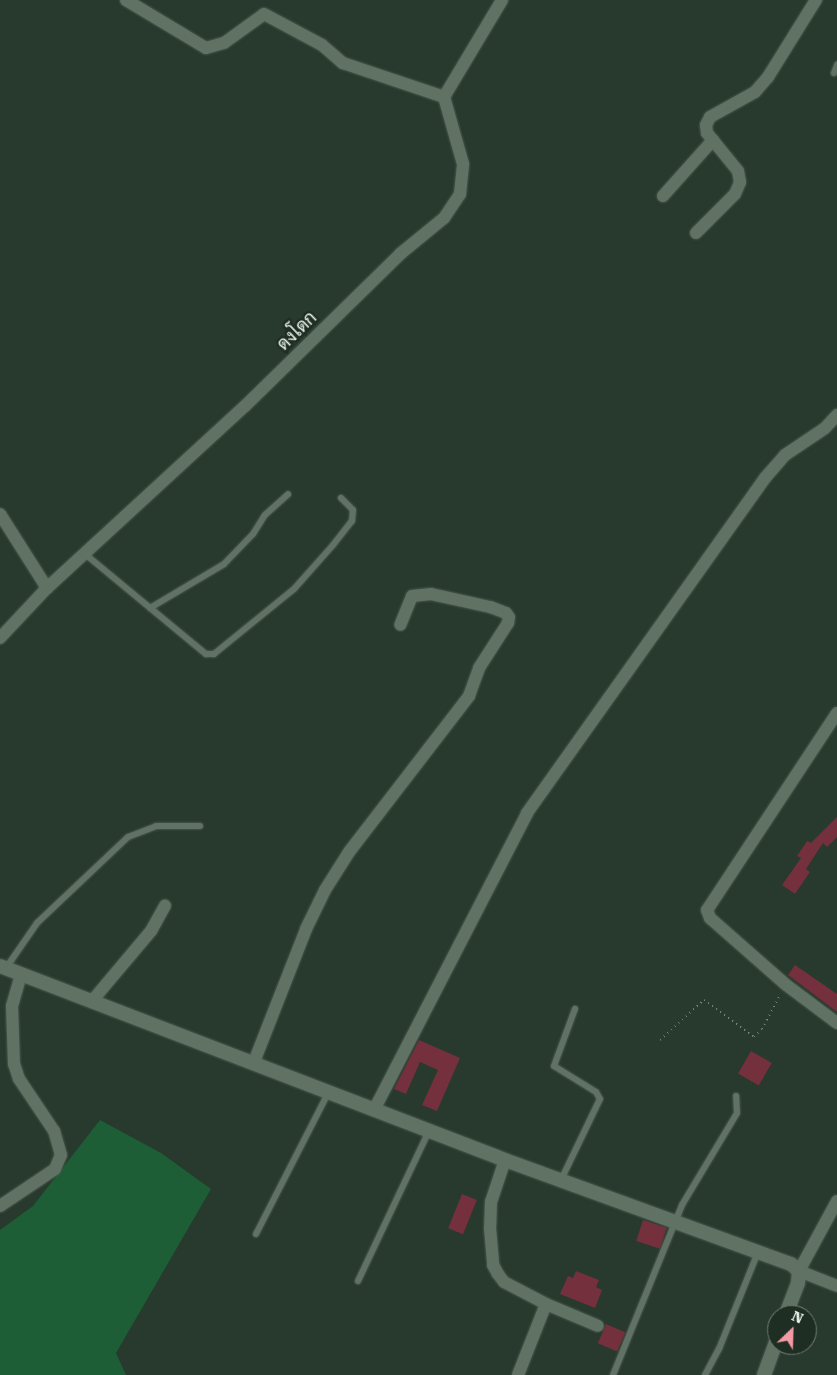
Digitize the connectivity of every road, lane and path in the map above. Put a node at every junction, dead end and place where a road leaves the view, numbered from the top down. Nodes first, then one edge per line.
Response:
1 (502, 0) edge
2 (816, 0) edge
3 (129, 1) edge
4 (837, 65) edge
5 (834, 72) dead end
6 (444, 97) junction
7 (713, 140) junction
8 (663, 196) dead end
9 (696, 233) dead end
10 (837, 416) edge
11 (288, 494) dead end
12 (342, 498) dead end
13 (0, 514) edge
14 (85, 554) junction
15 (48, 588) junction
16 (150, 608) junction
17 (400, 625) dead end
18 (0, 638) edge
19 (837, 713) edge
20 (200, 826) dead end
21 (164, 906) dead end
22 (3, 967) edge
23 (21, 974) junction
24 (786, 984) junction
25 (92, 1001) junction
26 (575, 1009) dead end
27 (837, 1023) edge
28 (660, 1040) dead end
29 (254, 1062) junction
30 (329, 1092) junction
31 (736, 1096) dead end
32 (374, 1110) junction
33 (429, 1130) junction
34 (505, 1160) junction
35 (561, 1180) junction
36 (837, 1201) edge
37 (0, 1206) edge
38 (675, 1221) junction
39 (256, 1234) dead end
40 (759, 1251) junction
41 (799, 1271) junction
42 (358, 1281) dead end
43 (837, 1286) edge
44 (546, 1304) junction
45 (790, 1305) edge
46 (598, 1326) dead end
47 (771, 1355) edge
48 (518, 1375) edge
49 (613, 1375) edge
50 (705, 1375) edge
51 (764, 1375) edge

1 - 6 street
2 - 7 street
3 - 6 street
4 - 5 lane
6 - 14 street, ดงโดก
7 - 8 street
7 - 9 street
10 - 32 street
11 - 16 lane
12 - 16 lane
13 - 15 street
14 - 15 street, ดงโดก
14 - 16 lane
15 - 18 street, ดงโดก
17 - 29 street
19 - 24 street
20 - 22 lane
21 - 25 street
22 - 23 street
23 - 25 street
23 - 37 street
24 - 27 street
24 - 28 path
25 - 29 street
26 - 35 lane
29 - 30 street
30 - 32 street
30 - 39 lane
31 - 38 lane
32 - 33 street
33 - 34 street
33 - 42 lane
34 - 35 street
34 - 44 street
35 - 38 street
36 - 41 street
38 - 40 street
38 - 49 lane
40 - 41 street
40 - 50 lane
41 - 43 street
41 - 45 street
44 - 46 street
44 - 48 street
47 - 51 street

